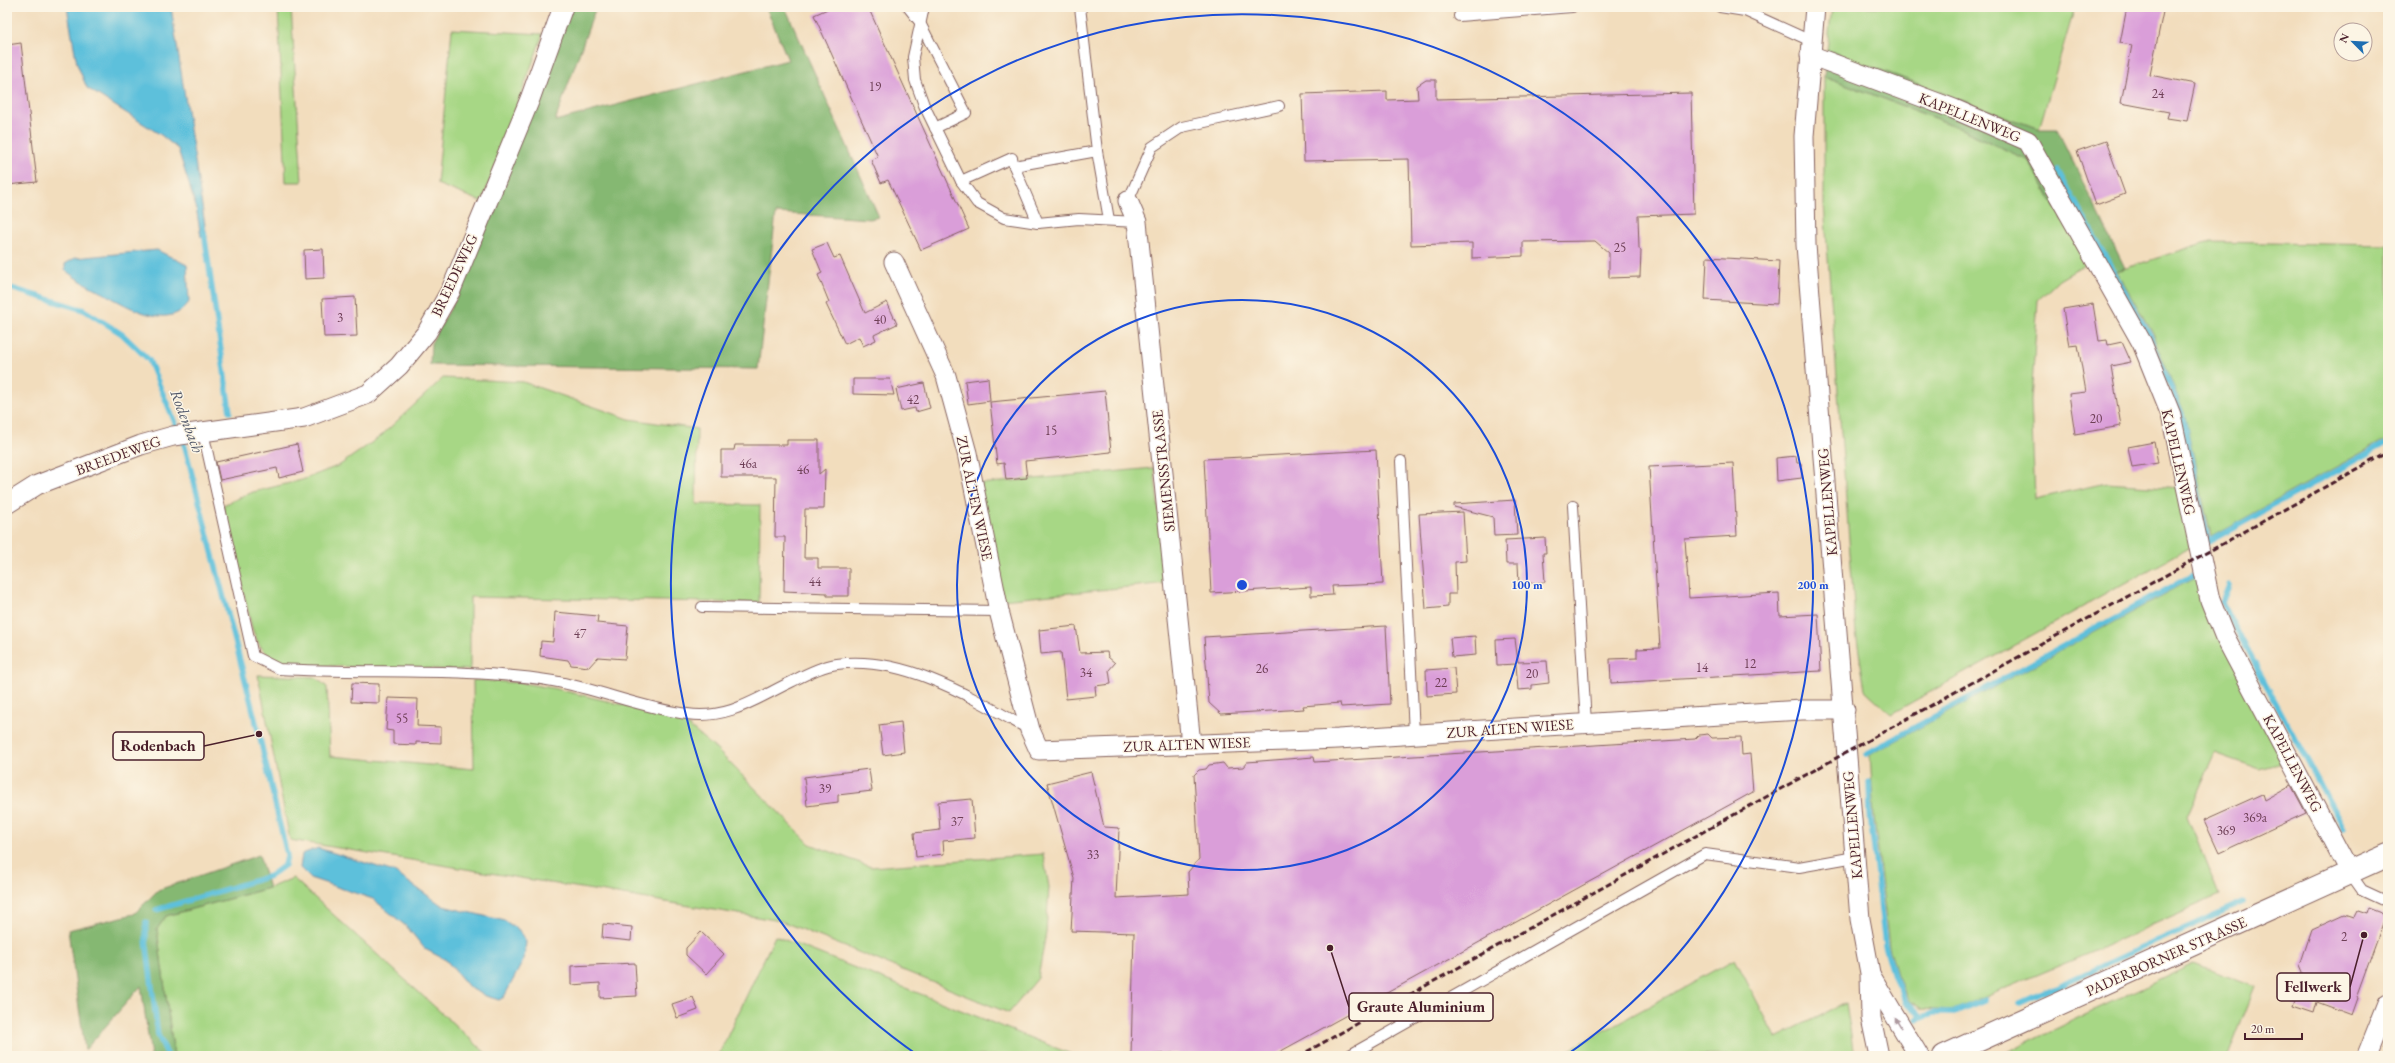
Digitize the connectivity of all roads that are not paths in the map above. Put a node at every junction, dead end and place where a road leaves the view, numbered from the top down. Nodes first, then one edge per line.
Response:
1 (563, 7) edge
2 (908, 7) edge
3 (924, 7) edge
4 (1080, 7) edge
5 (1572, 7) edge
6 (1720, 7) edge
7 (1815, 7) edge
8 (1459, 16) dead end
9 (919, 21) junction
10 (1810, 48) junction
11 (1279, 106) dead end
12 (935, 128) junction
13 (1097, 151) junction
14 (1014, 166) junction
15 (961, 182) junction
16 (1128, 201) joint
17 (1109, 220) junction
18 (1137, 222) junction
19 (1038, 223) junction
20 (894, 262) dead end
21 (199, 433) junction
22 (1400, 461) dead end
23 (7, 504) edge
24 (1573, 506) dead end
25 (702, 607) dead end
26 (999, 611) junction
27 (1844, 710) junction
28 (1586, 723) junction
29 (1030, 730) junction
30 (1414, 734) junction
31 (1191, 744) junction
32 (2388, 855) edge
33 (1855, 857) junction
34 (2350, 873) junction
35 (2388, 902) edge
36 (1870, 973) junction
37 (2388, 1003) edge
38 (1348, 1056) edge
39 (1879, 1056) edge
40 (1919, 1056) edge
41 (1944, 1056) edge
42 (2367, 1056) edge

1 - 21 street, BREEDEWEG
2 - 9 lane
3 - 9 lane
4 - 13 lane
5 - 8 lane
6 - 10 lane
7 - 10 street, KAPELLENWEG
9 - 12 lane
9 - 12 lane
10 - 27 street, KAPELLENWEG
10 - 34 street, KAPELLENWEG
11 - 16 lane
12 - 15 lane
13 - 14 lane
13 - 17 lane
14 - 15 lane
14 - 19 lane
15 - 19 lane
16 - 18 street, SIEMENSSTRASSE
17 - 18 lane
17 - 19 lane
18 - 31 street, SIEMENSSTRASSE
20 - 26 street, ZUR ALTEN WIESE
21 - 23 street, BREEDEWEG
21 - 29 lane
22 - 30 lane
24 - 28 lane
25 - 26 lane
26 - 29 street, ZUR ALTEN WIESE
27 - 28 street, ZUR ALTEN WIESE
27 - 33 street, KAPELLENWEG
28 - 30 street, ZUR ALTEN WIESE
29 - 31 street, ZUR ALTEN WIESE
30 - 31 street, ZUR ALTEN WIESE
32 - 34 main road, PADERBORNER STRASSE
33 - 36 street, KAPELLENWEG
33 - 38 lane
34 - 35 lane
34 - 41 main road, PADERBORNER STRASSE
36 - 39 street, KAPELLENWEG
40 -> 36 street, KAPELLENWEG
37 - 42 street

